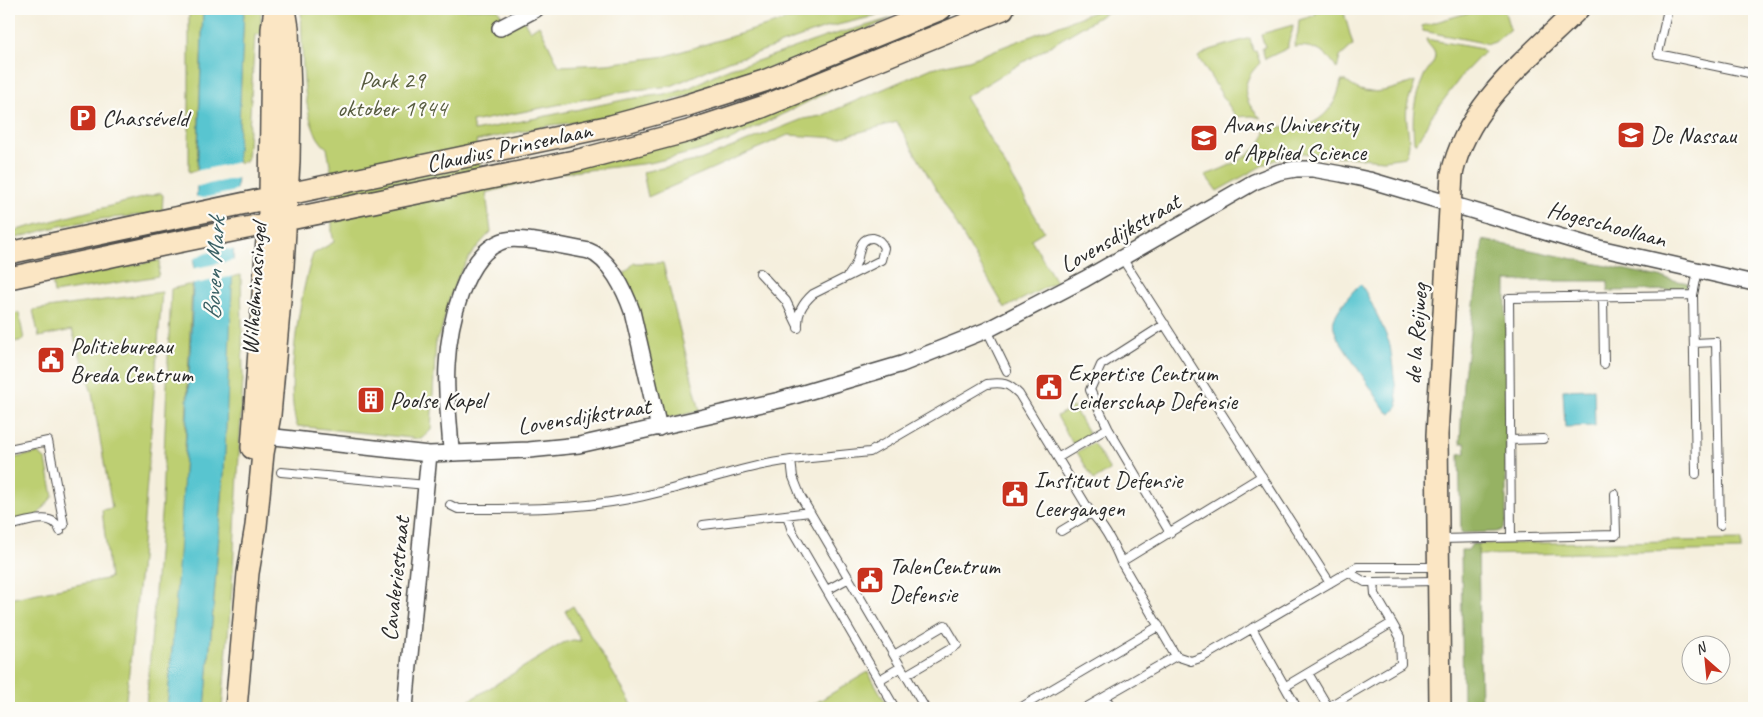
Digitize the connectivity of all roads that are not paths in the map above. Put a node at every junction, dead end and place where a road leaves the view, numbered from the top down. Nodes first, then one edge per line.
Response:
1 (275, 9) edge
2 (285, 9) edge
3 (536, 9) edge
4 (941, 9) edge
5 (1003, 9) edge
6 (1578, 9) edge
7 (1668, 9) edge
8 (500, 28) dead end
9 (1754, 74) edge
10 (278, 196) junction
11 (1450, 204) junction
12 (277, 222) junction
13 (9, 253) edge
14 (1122, 258) junction
15 (1698, 270) junction
16 (760, 273) dead end
17 (849, 275) junction
18 (9, 278) edge
19 (1752, 286) edge
20 (1693, 295) junction
21 (1603, 297) junction
22 (1165, 324) junction
23 (987, 330) junction
24 (1694, 343) junction
25 (1604, 364) dead end
26 (1007, 371) dead end
27 (659, 428) junction
28 (1108, 428) junction
29 (266, 436) junction
30 (1511, 440) junction
31 (1544, 440) dead end
32 (9, 449) edge
33 (451, 452) junction
34 (430, 454) junction
35 (1058, 457) junction
36 (791, 460) junction
37 (281, 472) dead end
38 (1696, 474) dead end
39 (1262, 476) junction
40 (427, 485) junction
41 (1615, 494) dead end
42 (450, 505) dead end
43 (810, 512) junction
44 (1091, 513) junction
45 (787, 515) junction
46 (703, 525) dead end
47 (1720, 525) dead end
48 (9, 526) edge
49 (1061, 531) dead end
50 (1170, 533) junction
51 (1511, 537) junction
52 (1438, 539) junction
53 (1121, 562) junction
54 (1348, 572) junction
55 (248, 573) junction
56 (1438, 574) junction
57 (849, 578) junction
58 (1330, 582) junction
59 (1374, 582) junction
60 (827, 590) junction
61 (1392, 624) junction
62 (1158, 626) junction
63 (1252, 628) junction
64 (894, 655) junction
65 (1176, 656) junction
66 (901, 667) junction
67 (1308, 673) junction
68 (906, 675) junction
69 (879, 680) junction
70 (1286, 686) junction
71 (1105, 696) junction
72 (236, 708) edge
73 (405, 708) edge
74 (895, 708) edge
75 (926, 708) edge
76 (1020, 708) edge
77 (1085, 708) edge
78 (1112, 708) edge
79 (1297, 708) edge
80 (1440, 708) edge

1 - 10 main road, Wilhelminasingel
2 - 10 main road, Wilhelminasingel
3 - 8 street
4 - 10 main road, Claudius Prinsenlaan
5 - 12 main road, Claudius Prinsenlaan
6 - 11 main road, de la Reijweg
7 - 9 lane
10 - 12 main road, Wilhelminasingel
10 - 13 main road, Claudius Prinsenlaan
11 - 14 street, Lovensdijkstraat
11 - 15 street, Hogeschoollaan
11 - 52 main road, de la Reijweg
12 - 18 main road, Claudius Prinsenlaan
12 - 29 main road, Wilhelminasingel
12 - 55 main road, Wilhelminasingel
14 - 22 lane
14 - 23 street, Lovensdijkstraat
15 - 19 street, Hogeschoollaan
15 - 20 lane
16 - 17 lane
17 - 17 lane
20 - 21 lane
20 - 24 lane
21 - 25 lane
21 - 30 lane
22 - 28 lane
22 - 39 lane
23 - 26 lane
23 - 27 street, Lovensdijkstraat
24 - 38 lane
24 - 47 lane
27 - 33 street, Lovensdijkstraat
27 - 33 street
28 - 35 lane
28 - 50 lane
29 - 34 street, Lovensdijkstraat
29 - 55 main road, Wilhelminasingel
30 - 31 lane
30 - 51 lane
32 - 48 lane
33 - 34 street, Lovensdijkstraat
34 - 40 street, Cavaleriestraat
35 - 36 lane
35 - 44 lane
36 - 42 lane
36 - 43 lane
37 - 40 lane
39 - 50 lane
39 - 58 lane
40 - 73 street, Cavaleriestraat
41 - 51 lane
43 - 45 lane
43 - 57 lane
44 - 49 lane
44 - 53 lane
45 - 46 lane
45 - 60 lane
50 - 53 lane
51 - 52 lane
52 - 56 main road, de la Reijweg
53 - 62 lane
54 - 56 lane
54 - 58 lane
54 - 59 lane
55 - 72 main road, Wilhelminasingel
56 - 59 lane
56 - 80 main road, de la Reijweg
57 - 60 lane
57 - 64 lane
58 - 63 lane
59 - 61 lane
60 - 69 lane
61 - 67 lane
61 - 67 lane
62 - 65 lane
62 - 76 lane
63 - 65 lane
63 - 70 lane
64 - 66 lane
64 - 68 lane
65 - 71 lane
66 - 68 lane
66 - 69 lane
67 - 70 lane
68 - 75 lane
69 - 74 lane
70 - 79 lane
71 - 77 lane
71 - 78 lane

